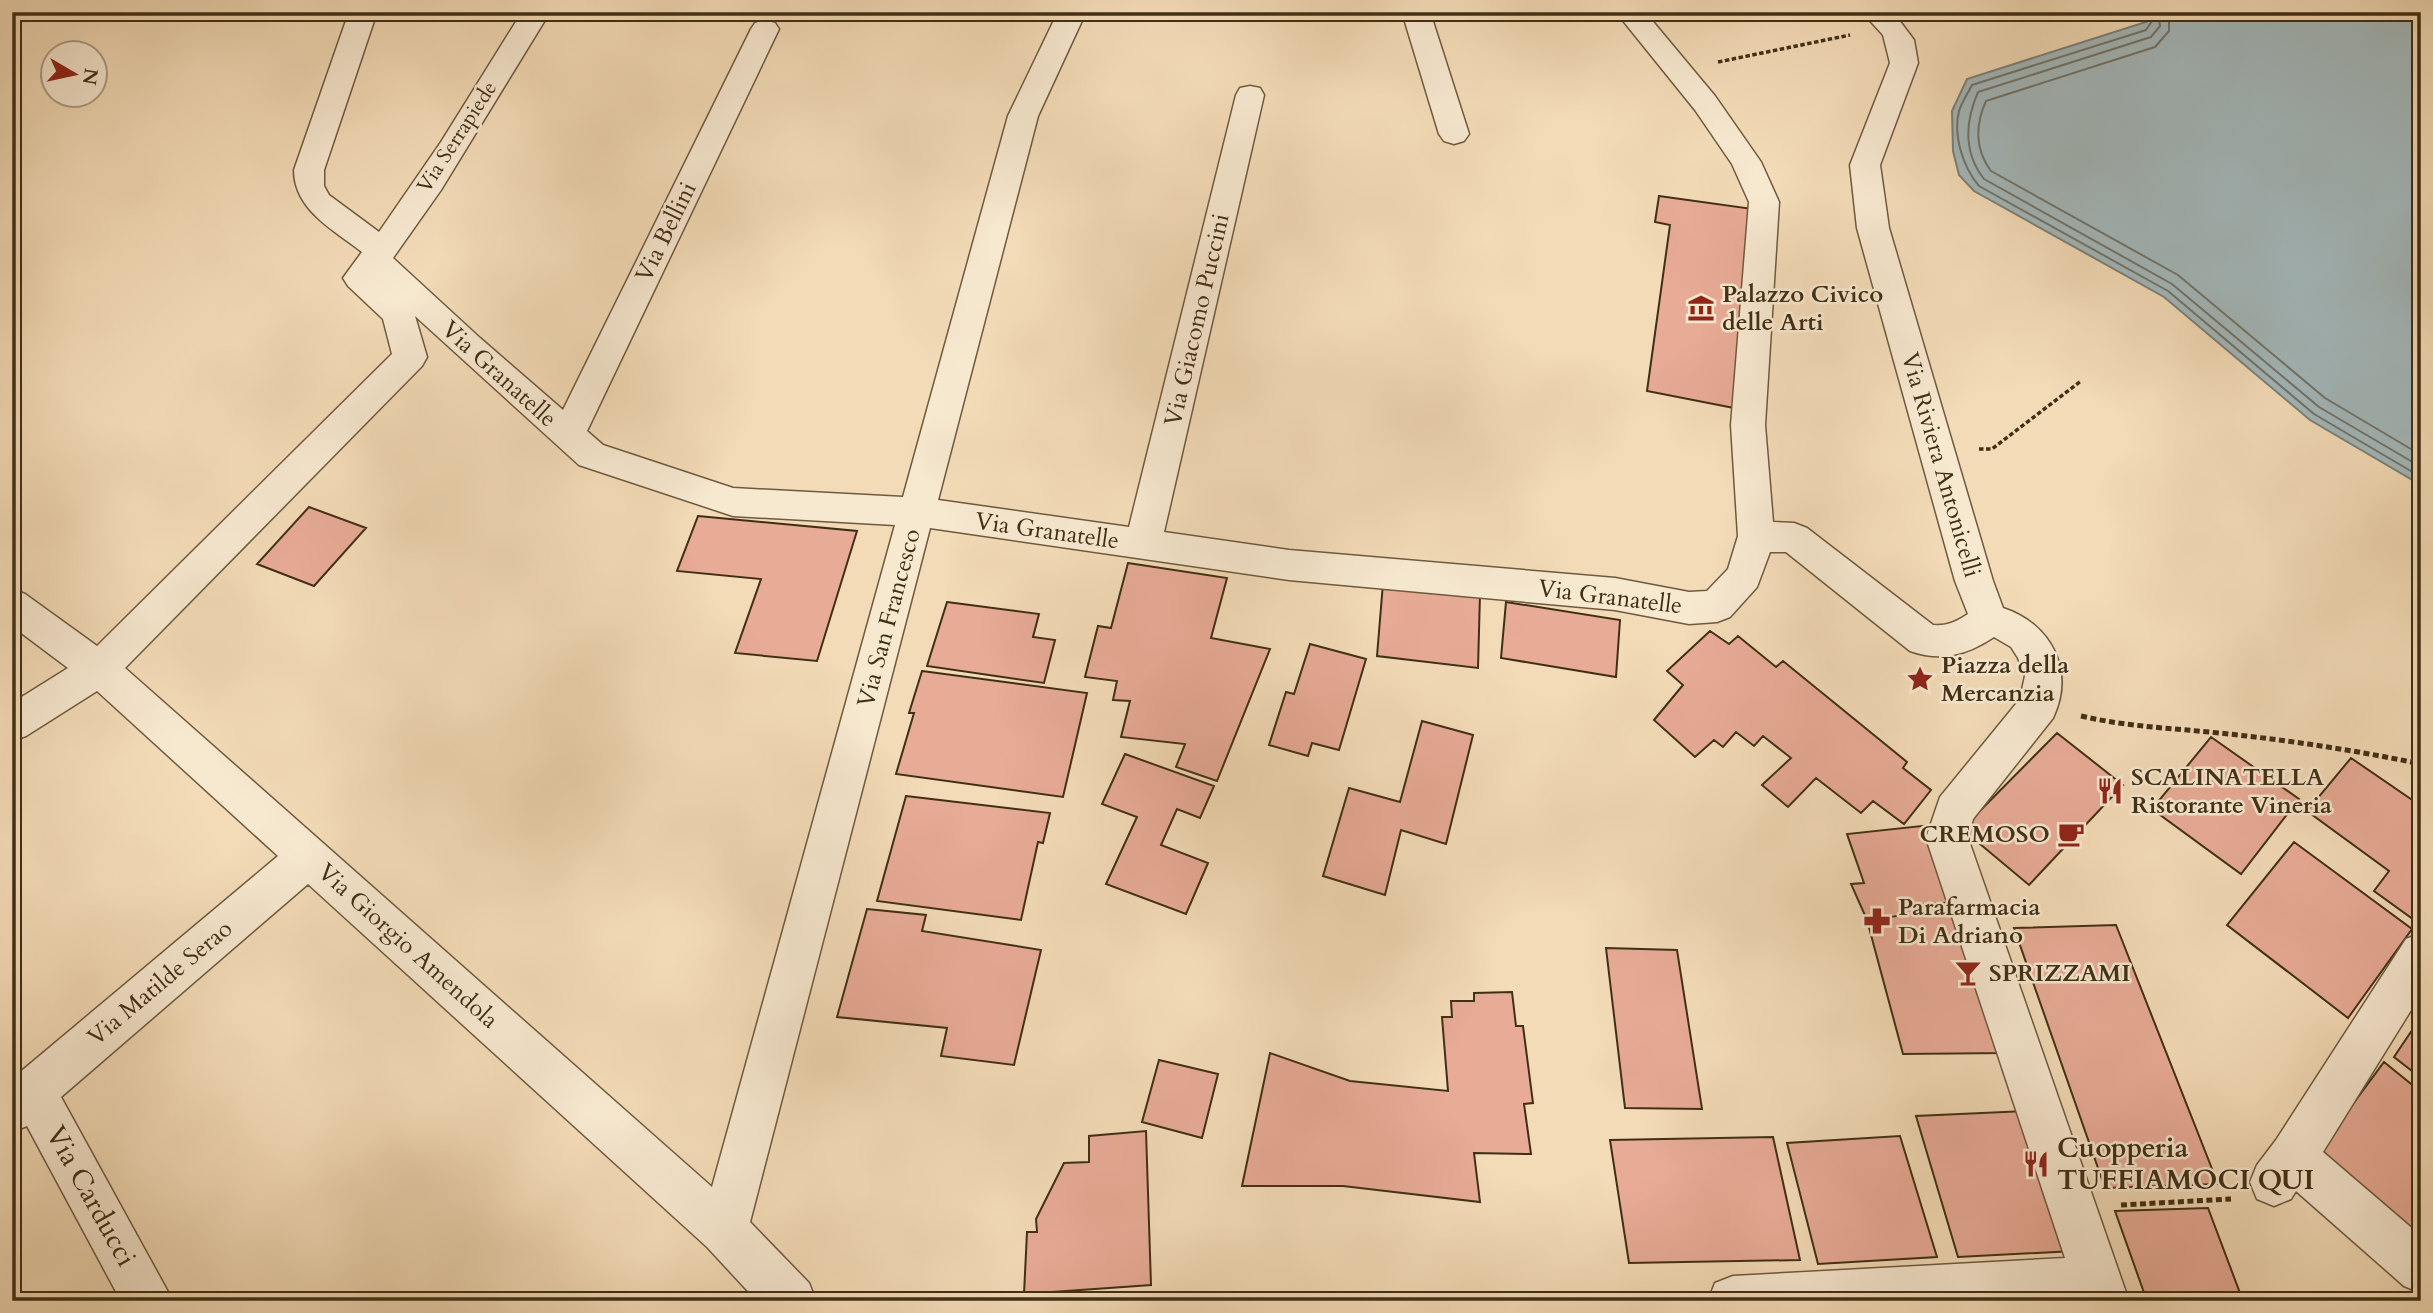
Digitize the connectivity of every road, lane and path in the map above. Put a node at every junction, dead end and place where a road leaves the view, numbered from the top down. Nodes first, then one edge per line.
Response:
1 (363, 12) edge
2 (536, 12) edge
3 (1072, 12) edge
4 (1416, 12) edge
5 (1630, 12) edge
6 (1884, 19) edge
7 (765, 29) dead end
8 (1676, 71) junction
9 (1250, 95) dead end
10 (1454, 134) dead end
11 (378, 255) junction
12 (2081, 381) dead end
13 (2022, 427) dead end
14 (568, 435) junction
15 (917, 512) junction
16 (1756, 536) junction
17 (1143, 544) junction
18 (12, 605) edge
19 (1989, 620) junction
20 (99, 668) junction
21 (2039, 706) junction
22 (12, 724) edge
23 (2421, 764) edge
24 (308, 857) junction
25 (2421, 954) edge
26 (23, 1100) edge
27 (2283, 1170) junction
28 (2071, 1206) junction
29 (724, 1230) junction
30 (2421, 1269) edge
31 (2100, 1291) edge
32 (148, 1301) edge
33 (791, 1301) edge
34 (1733, 1301) edge

1 - 11 street, Via Granatelle
2 - 11 street, Via Serrapiede
3 - 15 street, Via San Francesco
4 - 10 street
5 - 8 street
6 - 8 path
6 - 19 street, Via Riviera Antonicelli
7 - 14 street, Via Bellini
8 - 16 street
9 - 17 street, Via Giacomo Puccini
11 - 14 street, Via Granatelle
11 - 20 street, Via Serrapiede
12 - 13 path
14 - 15 street, Via Granatelle
15 - 17 street, Via Granatelle
15 - 29 street, Via San Francesco
16 - 17 street, Via Granatelle
16 - 19 street
18 - 20 street, Via Giorgio Amendola
19 - 21 street
20 - 22 street
20 - 24 street, Via Giorgio Amendola
21 - 23 path
21 - 28 street
24 - 26 street, Via Matilde Serao
24 - 29 street, Via Giorgio Amendola
25 - 27 street
26 - 32 street, Via Carducci
27 - 28 path
27 - 30 street
28 - 31 street
29 - 33 street, Via Giorgio Amendola
31 - 34 street

